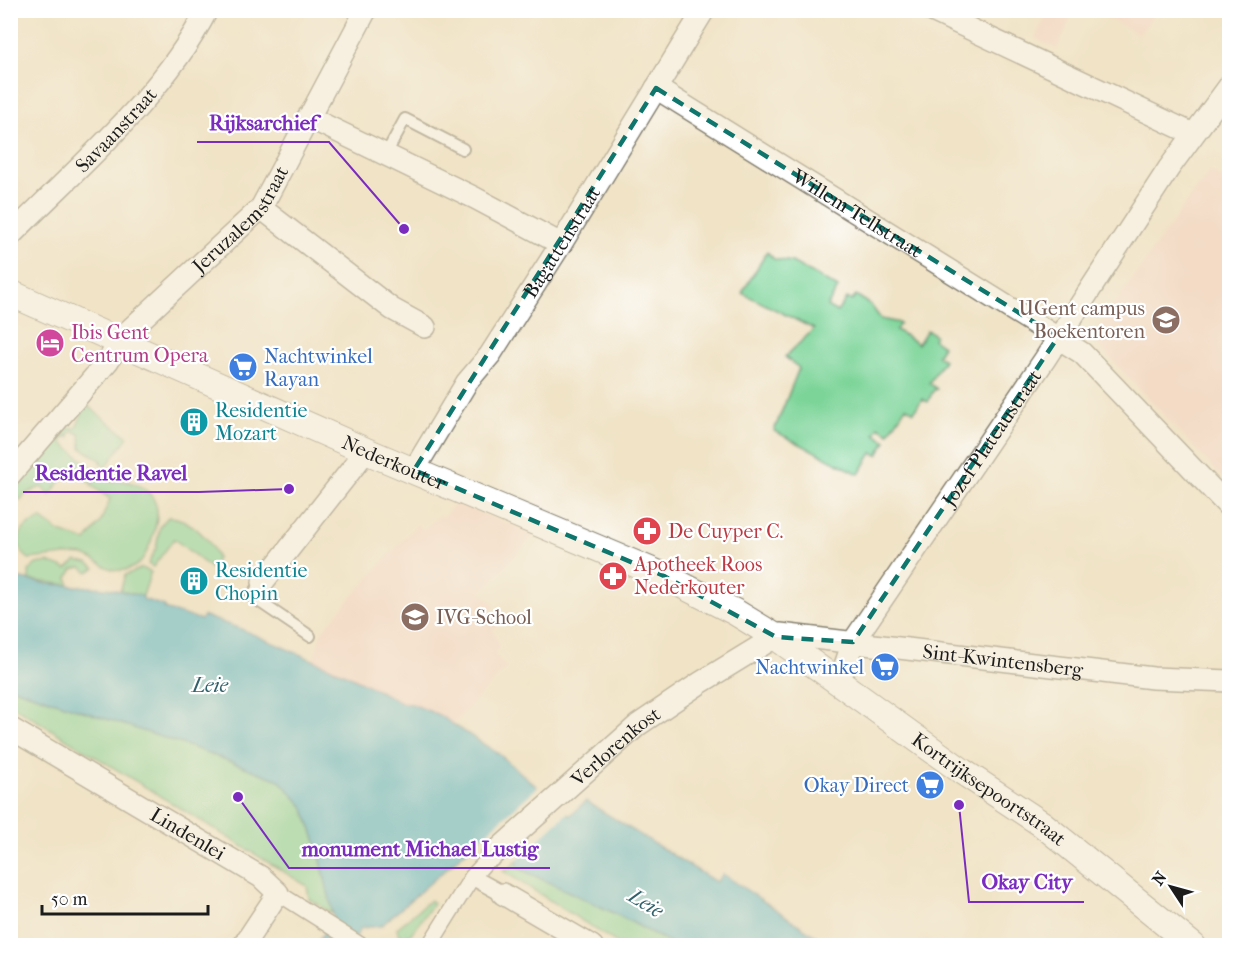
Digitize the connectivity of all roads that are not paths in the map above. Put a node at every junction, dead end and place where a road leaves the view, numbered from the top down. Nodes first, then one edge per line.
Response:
1 (207, 10) edge
2 (366, 10) edge
3 (704, 10) edge
4 (930, 10) edge
5 (1230, 84) edge
6 (656, 87) junction
7 (308, 117) junction
8 (1193, 134) junction
9 (463, 149) dead end
10 (387, 154) junction
11 (261, 208) junction
12 (10, 236) edge
13 (561, 243) junction
14 (10, 293) edge
15 (425, 327) dead end
16 (1058, 337) junction
17 (119, 342) junction
18 (366, 452) junction
19 (414, 470) junction
20 (10, 476) edge
21 (1230, 508) edge
22 (263, 582) joint
23 (310, 636) dead end
24 (776, 637) junction
25 (853, 642) junction
26 (1230, 681) edge
27 (839, 683) junction
28 (10, 728) edge
29 (491, 856) joint
30 (472, 877) junction
31 (278, 893) junction
32 (503, 894) joint
33 (358, 943) edge
34 (243, 945) edge
35 (429, 945) edge
36 (592, 945) edge
37 (1193, 945) edge

1 - 12 street, Savaanstraat
2 - 7 street, Jeruzalemstraat
3 - 6 street, Bagattenstraat
4 - 8 street
5 - 8 street, Jozef Plateaustraat
6 - 13 street, Bagattenstraat
6 - 16 street, Willem Tellstraat
7 - 10 street
7 - 11 street, Jeruzalemstraat
8 - 16 street, Jozef Plateaustraat
9 - 10 lane
10 - 13 street
11 - 15 street
11 - 17 street, Jeruzalemstraat
13 - 19 street, Bagattenstraat
14 - 17 street, Nederkouter
16 - 21 street, Willem Tellstraat
16 - 25 street, Jozef Plateaustraat
17 - 18 street, Nederkouter
17 - 20 street, Jeruzalemstraat
18 - 19 street, Nederkouter
18 - 22 street
19 - 24 street, Nederkouter
22 - 23 lane
24 - 25 street, Sint-Kwintensberg
24 - 27 street, Kortrijksepoortstraat
24 - 29 street, Verlorenkost
25 - 26 street, Sint-Kwintensberg
25 - 27 street
27 - 37 street, Kortrijksepoortstraat
28 - 31 street, Lindenlei
29 - 30 street, Verlorenkost
30 - 32 street
30 - 35 street, Verlorenkost
31 - 33 street, Lindenlei
31 - 34 street
32 - 36 street

